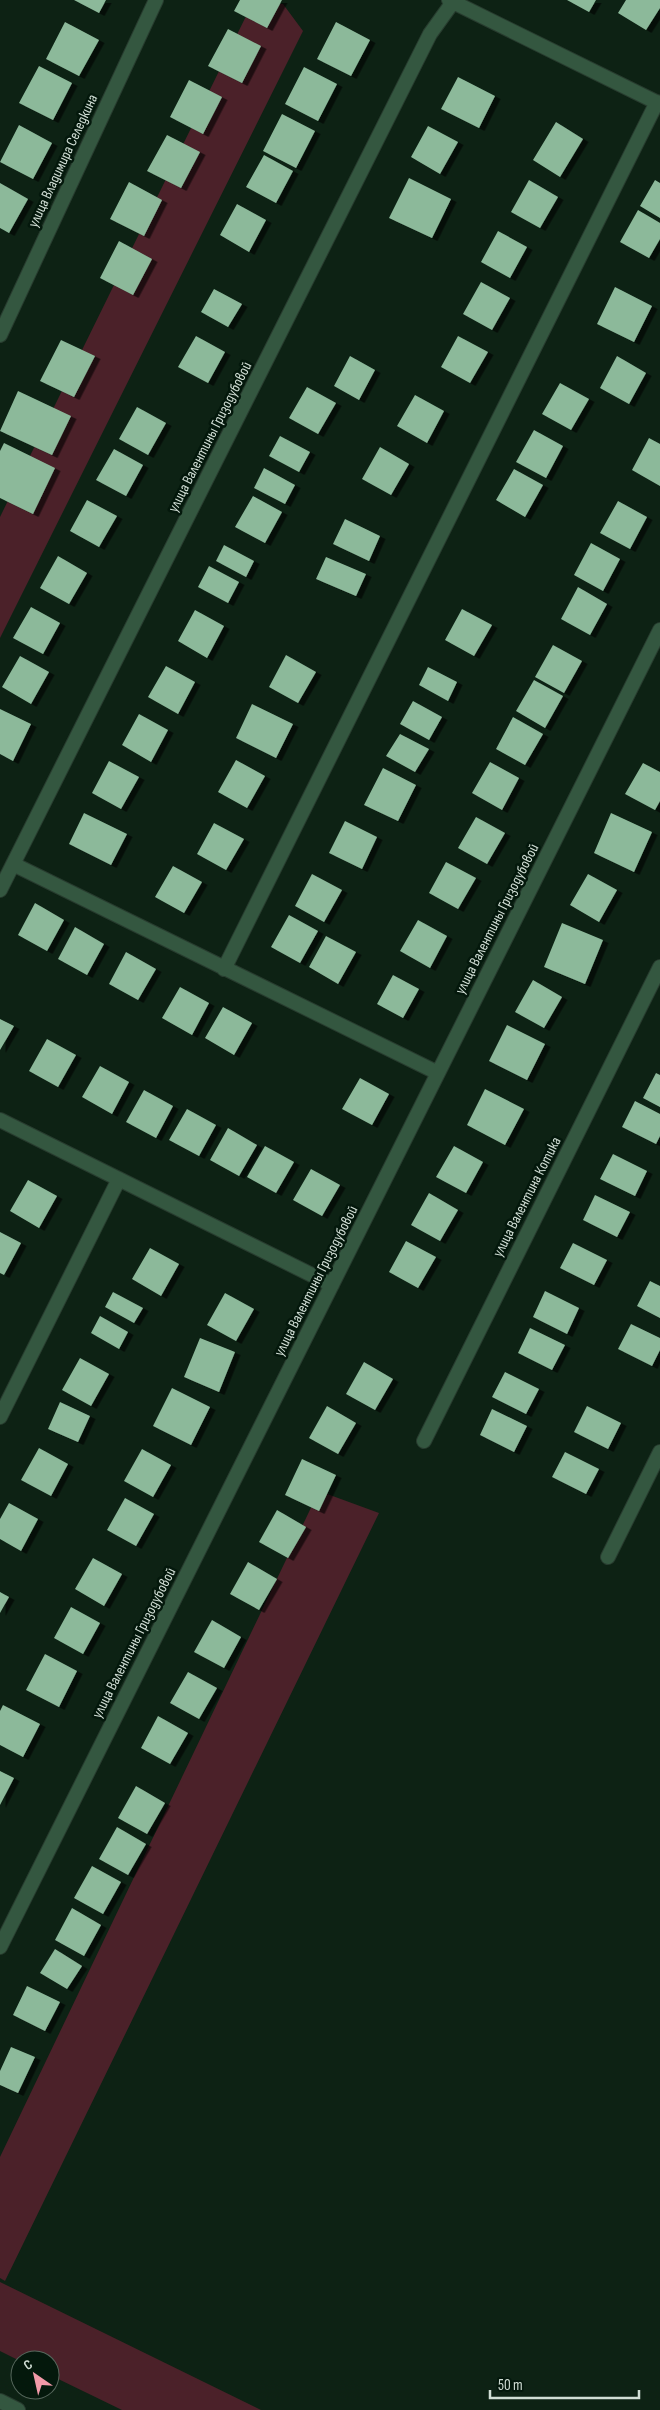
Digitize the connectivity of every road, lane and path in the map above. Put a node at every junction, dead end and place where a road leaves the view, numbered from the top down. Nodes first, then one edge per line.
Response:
1 (156, 0) edge
2 (451, 1) edge
3 (659, 103) edge
4 (0, 336) edge
5 (660, 630) edge
6 (13, 864) junction
7 (0, 890) edge
8 (660, 967) edge
9 (224, 969) junction
10 (438, 1073) junction
11 (0, 1120) edge
12 (119, 1179) junction
13 (332, 1285) junction
14 (0, 1418) edge
15 (424, 1441) dead end
16 (660, 1452) edge
17 (608, 1557) dead end
18 (0, 1947) edge
19 (0, 2401) edge
20 (18, 2410) edge

1 - 4 street, улица Владимира Селедкина
2 - 3 street
2 - 6 street, улица Валентины Гризодубовой
3 - 9 street
5 - 10 street, улица Валентины Гризодубовой
6 - 7 street, улица Валентины Гризодубовой
6 - 9 street
8 - 15 street, улица Валентина Котика
9 - 10 street
10 - 13 street, улица Валентины Гризодубовой
11 - 12 street
12 - 13 street
12 - 14 street
13 - 18 street, улица Валентины Гризодубовой
16 - 17 street
19 - 20 street

